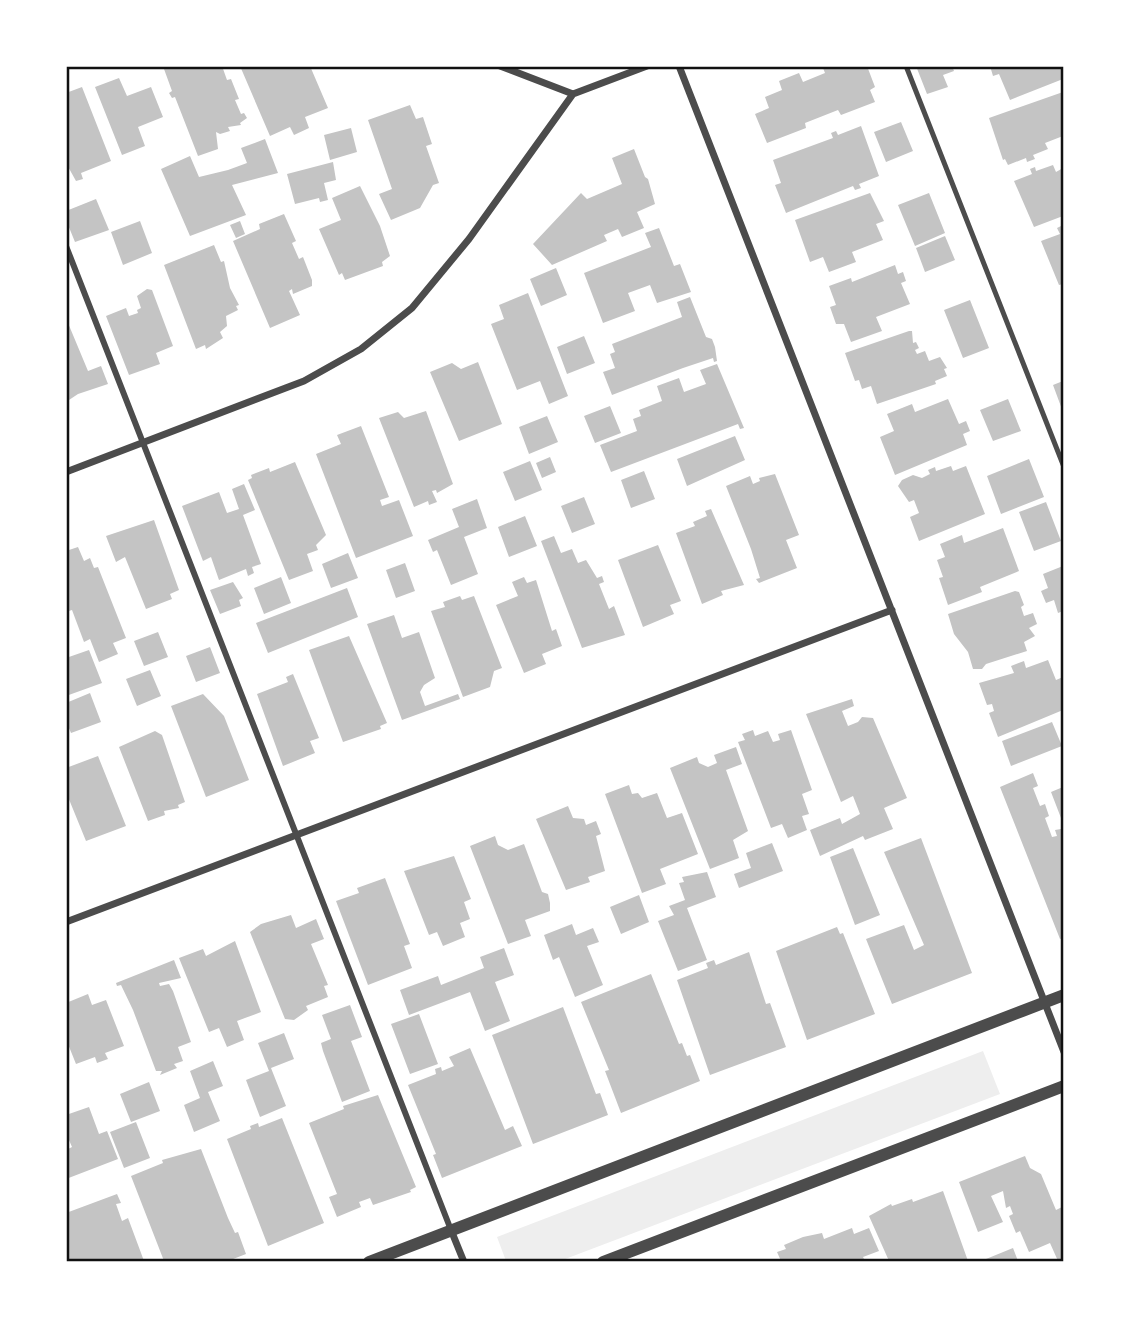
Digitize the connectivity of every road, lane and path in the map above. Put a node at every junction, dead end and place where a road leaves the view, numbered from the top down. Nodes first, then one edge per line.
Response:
1 (500, 66) edge
2 (647, 66) edge
3 (679, 66) edge
4 (906, 66) edge
5 (573, 94) junction
6 (66, 246) edge
7 (144, 442) junction
8 (1063, 467) edge
9 (66, 472) edge
10 (892, 610) junction
11 (297, 835) junction
12 (66, 922) edge
13 (1063, 995) edge
14 (1044, 1003) junction
15 (1063, 1052) edge
16 (1063, 1086) edge
17 (452, 1230) junction
18 (369, 1262) edge
19 (464, 1262) edge
20 (603, 1262) edge

1 - 5 street
2 - 5 street
3 - 10 street
4 - 8 lane
5 - 7 street
6 - 7 street
7 - 9 street
7 - 11 street
10 - 11 street
10 - 14 street
11 - 12 street
11 - 17 street
13 - 14 street
14 - 15 street
14 - 17 street
16 - 20 street
17 - 18 street
17 - 19 street

